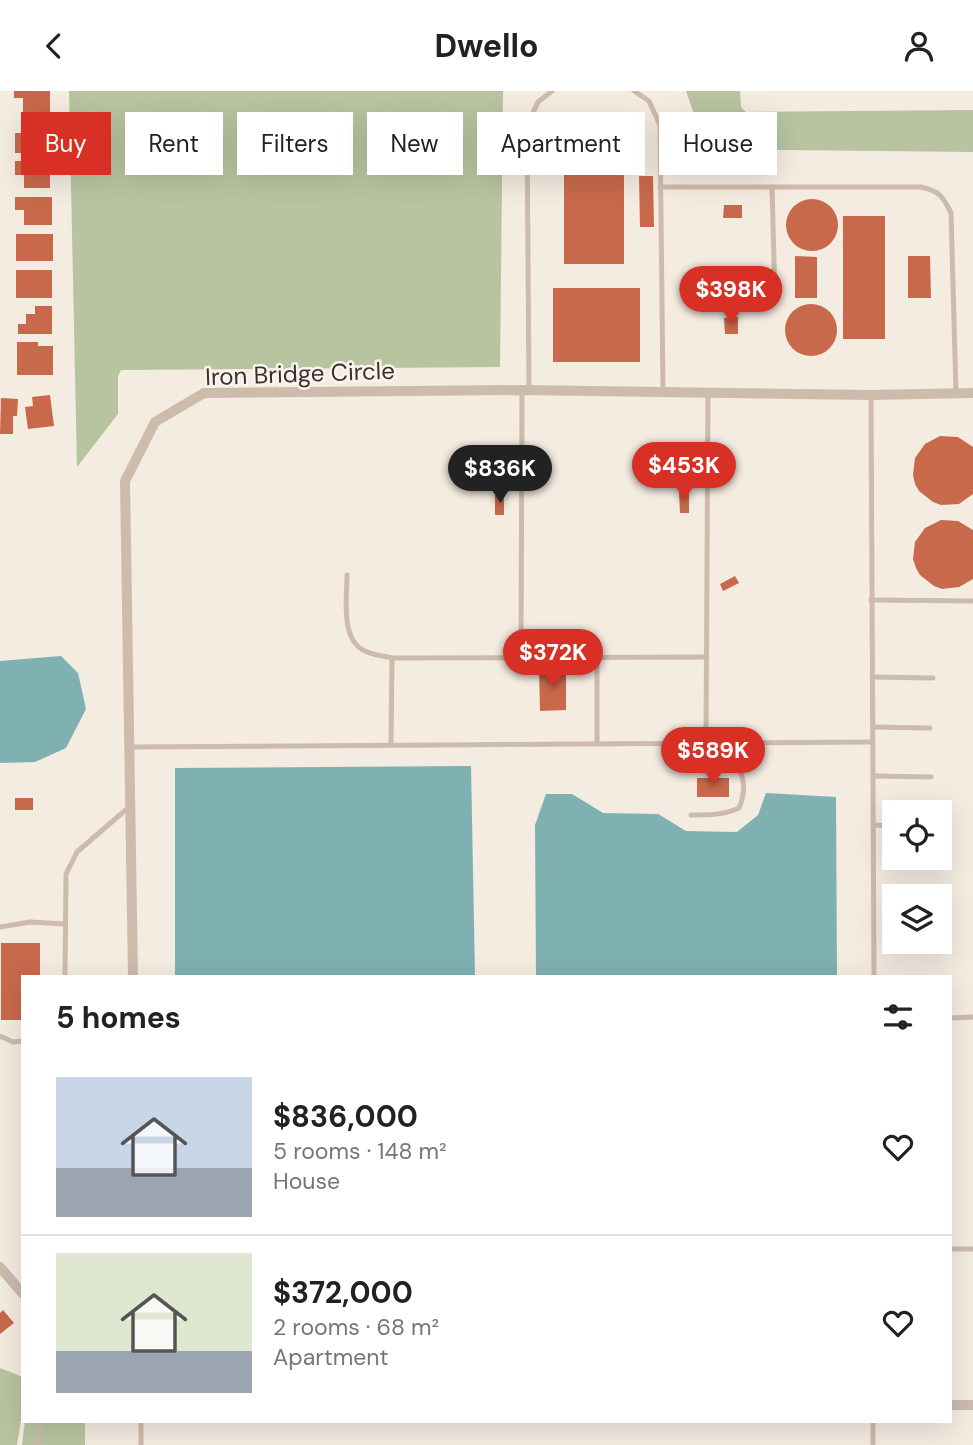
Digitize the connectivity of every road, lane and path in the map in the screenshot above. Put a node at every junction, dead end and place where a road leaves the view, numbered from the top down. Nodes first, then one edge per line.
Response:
1 (552, 91) edge
2 (634, 91) edge
3 (660, 187) junction
4 (772, 187) junction
5 (775, 297) dead end
6 (526, 390) junction
7 (663, 391) junction
8 (708, 392) junction
9 (956, 393) junction
10 (973, 393) edge
11 (871, 395) junction
12 (346, 575) dead end
13 (871, 600) junction
14 (973, 601) edge
15 (597, 657) junction
16 (707, 657) junction
17 (392, 658) junction
18 (521, 658) junction
19 (872, 677) junction
20 (933, 678) dead end
21 (873, 727) junction
22 (930, 728) dead end
23 (872, 742) junction
24 (706, 743) junction
25 (721, 743) junction
26 (597, 744) junction
27 (391, 745) junction
28 (131, 747) junction
29 (873, 776) junction
30 (931, 777) dead end
31 (132, 804) junction
32 (691, 815) dead end
33 (873, 825) junction
34 (882, 825) edge
35 (64, 924) junction
36 (0, 927) edge
37 (65, 975) edge
38 (133, 975) edge
39 (874, 975) edge
40 (973, 1017) edge
41 (952, 1018) edge
42 (0, 1036) edge
43 (21, 1041) edge
44 (952, 1249) edge
45 (973, 1249) edge
46 (0, 1267) edge
47 (21, 1292) edge
48 (952, 1405) edge
49 (973, 1405) edge
50 (41, 1423) edge
51 (141, 1423) edge
52 (873, 1423) edge
53 (37, 1445) edge
54 (141, 1445) edge
55 (873, 1445) edge

1 - 6 lane
2 - 3 lane
3 - 4 lane
3 - 7 lane
4 - 5 lane
4 - 9 lane
6 - 7 street, Iron Bridge Circle
6 - 18 lane
6 - 28 street, Iron Bridge Circle
7 - 8 street, Iron Bridge Circle
8 - 11 street, Iron Bridge Circle
8 - 16 lane
9 - 10 street, Iron Bridge Circle
9 - 11 street, Iron Bridge Circle
11 - 13 lane
12 - 17 lane
13 - 14 lane
13 - 19 lane
15 - 16 lane
15 - 18 lane
15 - 26 lane
16 - 24 lane
17 - 18 lane
17 - 27 lane
19 - 20 lane
19 - 21 lane
21 - 22 lane
21 - 23 lane
23 - 25 lane
23 - 29 lane
24 - 25 lane
24 - 26 lane
25 - 32 lane
26 - 27 lane
27 - 28 lane
28 - 31 street, Iron Bridge Circle
29 - 30 lane
29 - 33 lane
31 - 35 lane
31 - 38 street, Iron Bridge Circle
33 - 34 lane
33 - 39 lane
35 - 36 lane
35 - 37 lane
40 - 41 lane
42 - 43 lane
44 - 45 lane
46 - 47 street
48 - 49 street
50 - 53 lane
51 - 54 lane
52 - 55 lane

